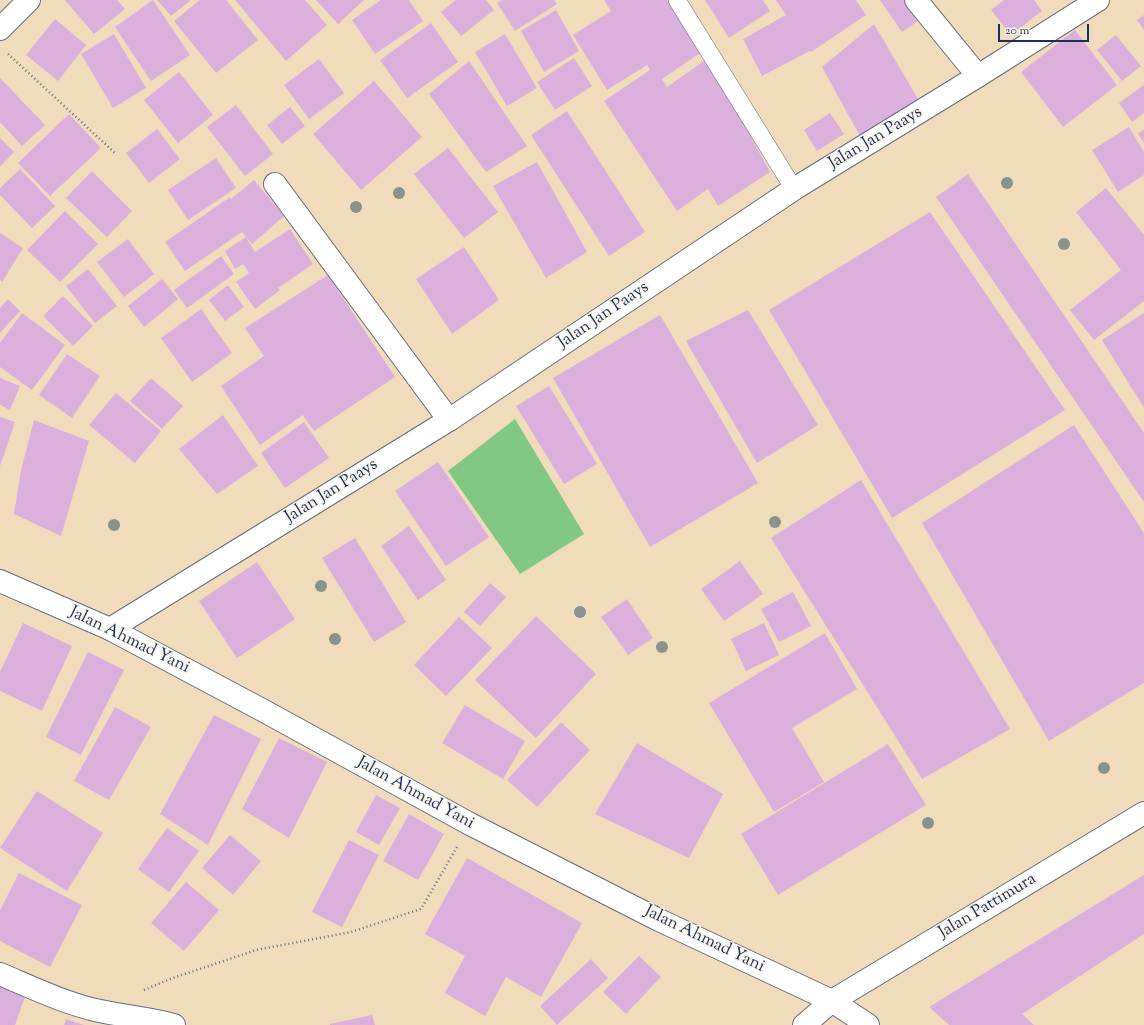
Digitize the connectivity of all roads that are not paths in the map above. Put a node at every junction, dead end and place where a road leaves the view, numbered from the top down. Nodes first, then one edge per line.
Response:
1 (30, 0) edge
2 (677, 0) edge
3 (916, 0) edge
4 (1098, 0) edge
5 (0, 29) edge
6 (978, 76) junction
7 (275, 184) dead end
8 (794, 190) junction
9 (449, 420) junction
10 (0, 581) edge
11 (110, 629) junction
12 (1144, 813) edge
13 (0, 974) edge
14 (832, 1002) junction
15 (174, 1025) edge
16 (804, 1025) edge
17 (868, 1025) edge

1 - 5 main road
2 - 8 lane
3 - 6 main road
4 - 6 main road, Jalan Jan Paays
6 - 8 main road, Jalan Jan Paays
7 - 9 main road
8 - 9 main road, Jalan Jan Paays
9 - 11 main road, Jalan Jan Paays
10 - 11 main road, Jalan Ahmad Yani
11 - 14 main road, Jalan Ahmad Yani
12 - 14 main road, Jalan Pattimura
13 - 15 main road
14 - 16 main road, Jalan Pattimura
14 - 17 main road, Jalan Ahmad Yani

